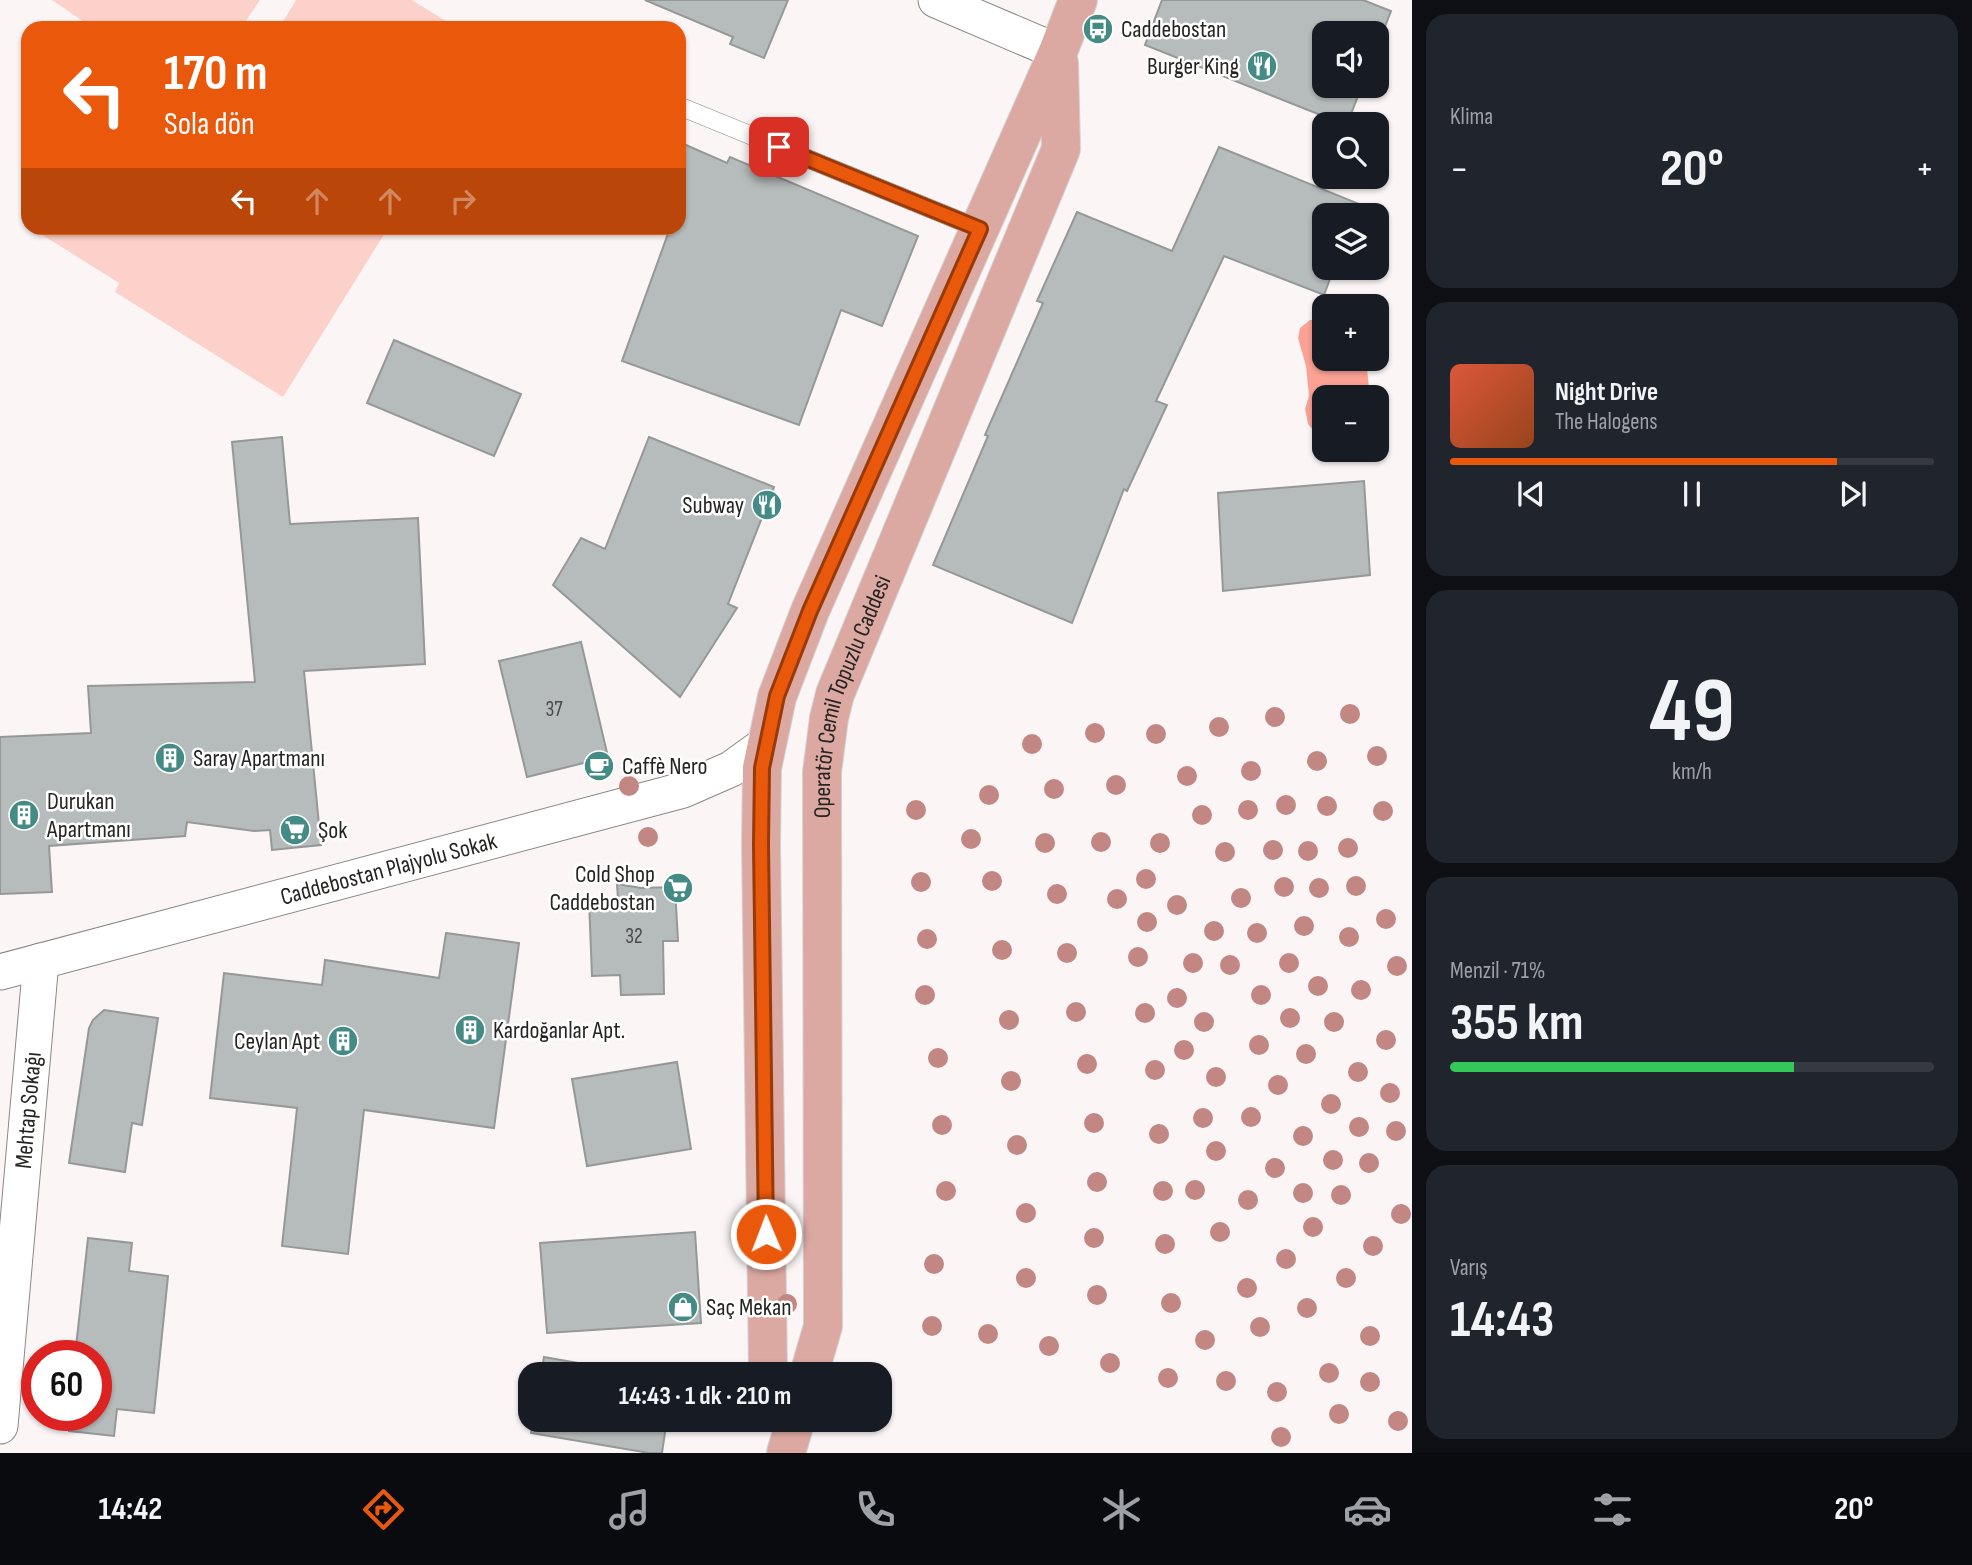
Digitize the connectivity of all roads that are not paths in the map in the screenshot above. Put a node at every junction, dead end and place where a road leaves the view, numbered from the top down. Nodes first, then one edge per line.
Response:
1 (936, 0) edge
2 (1078, 0) edge
3 (1058, 52) junction
4 (686, 109) edge
5 (980, 229) junction
6 (767, 743) junction
7 (41, 961) junction
8 (0, 972) edge
9 (768, 1362) edge
10 (812, 1362) edge
11 (0, 1426) edge
12 (778, 1432) edge
13 (791, 1432) edge
14 (784, 1453) edge

1 - 3 street
2 - 3 main road, Operatör Cemil Topuzlu Caddesi
3 - 5 main road, Operatör Cemil Topuzlu Caddesi
3 - 10 main road, Operatör Cemil Topuzlu Caddesi
4 - 5 lane
5 - 6 main road, Operatör Cemil Topuzlu Caddesi
6 - 7 street, Caddebostan Plajyolu Sokak
6 - 9 main road, Operatör Cemil Topuzlu Caddesi
7 - 8 street, Caddebostan Plajyolu Sokak
7 - 11 street, Mehtap Sokağı
12 - 14 main road
13 - 14 main road

